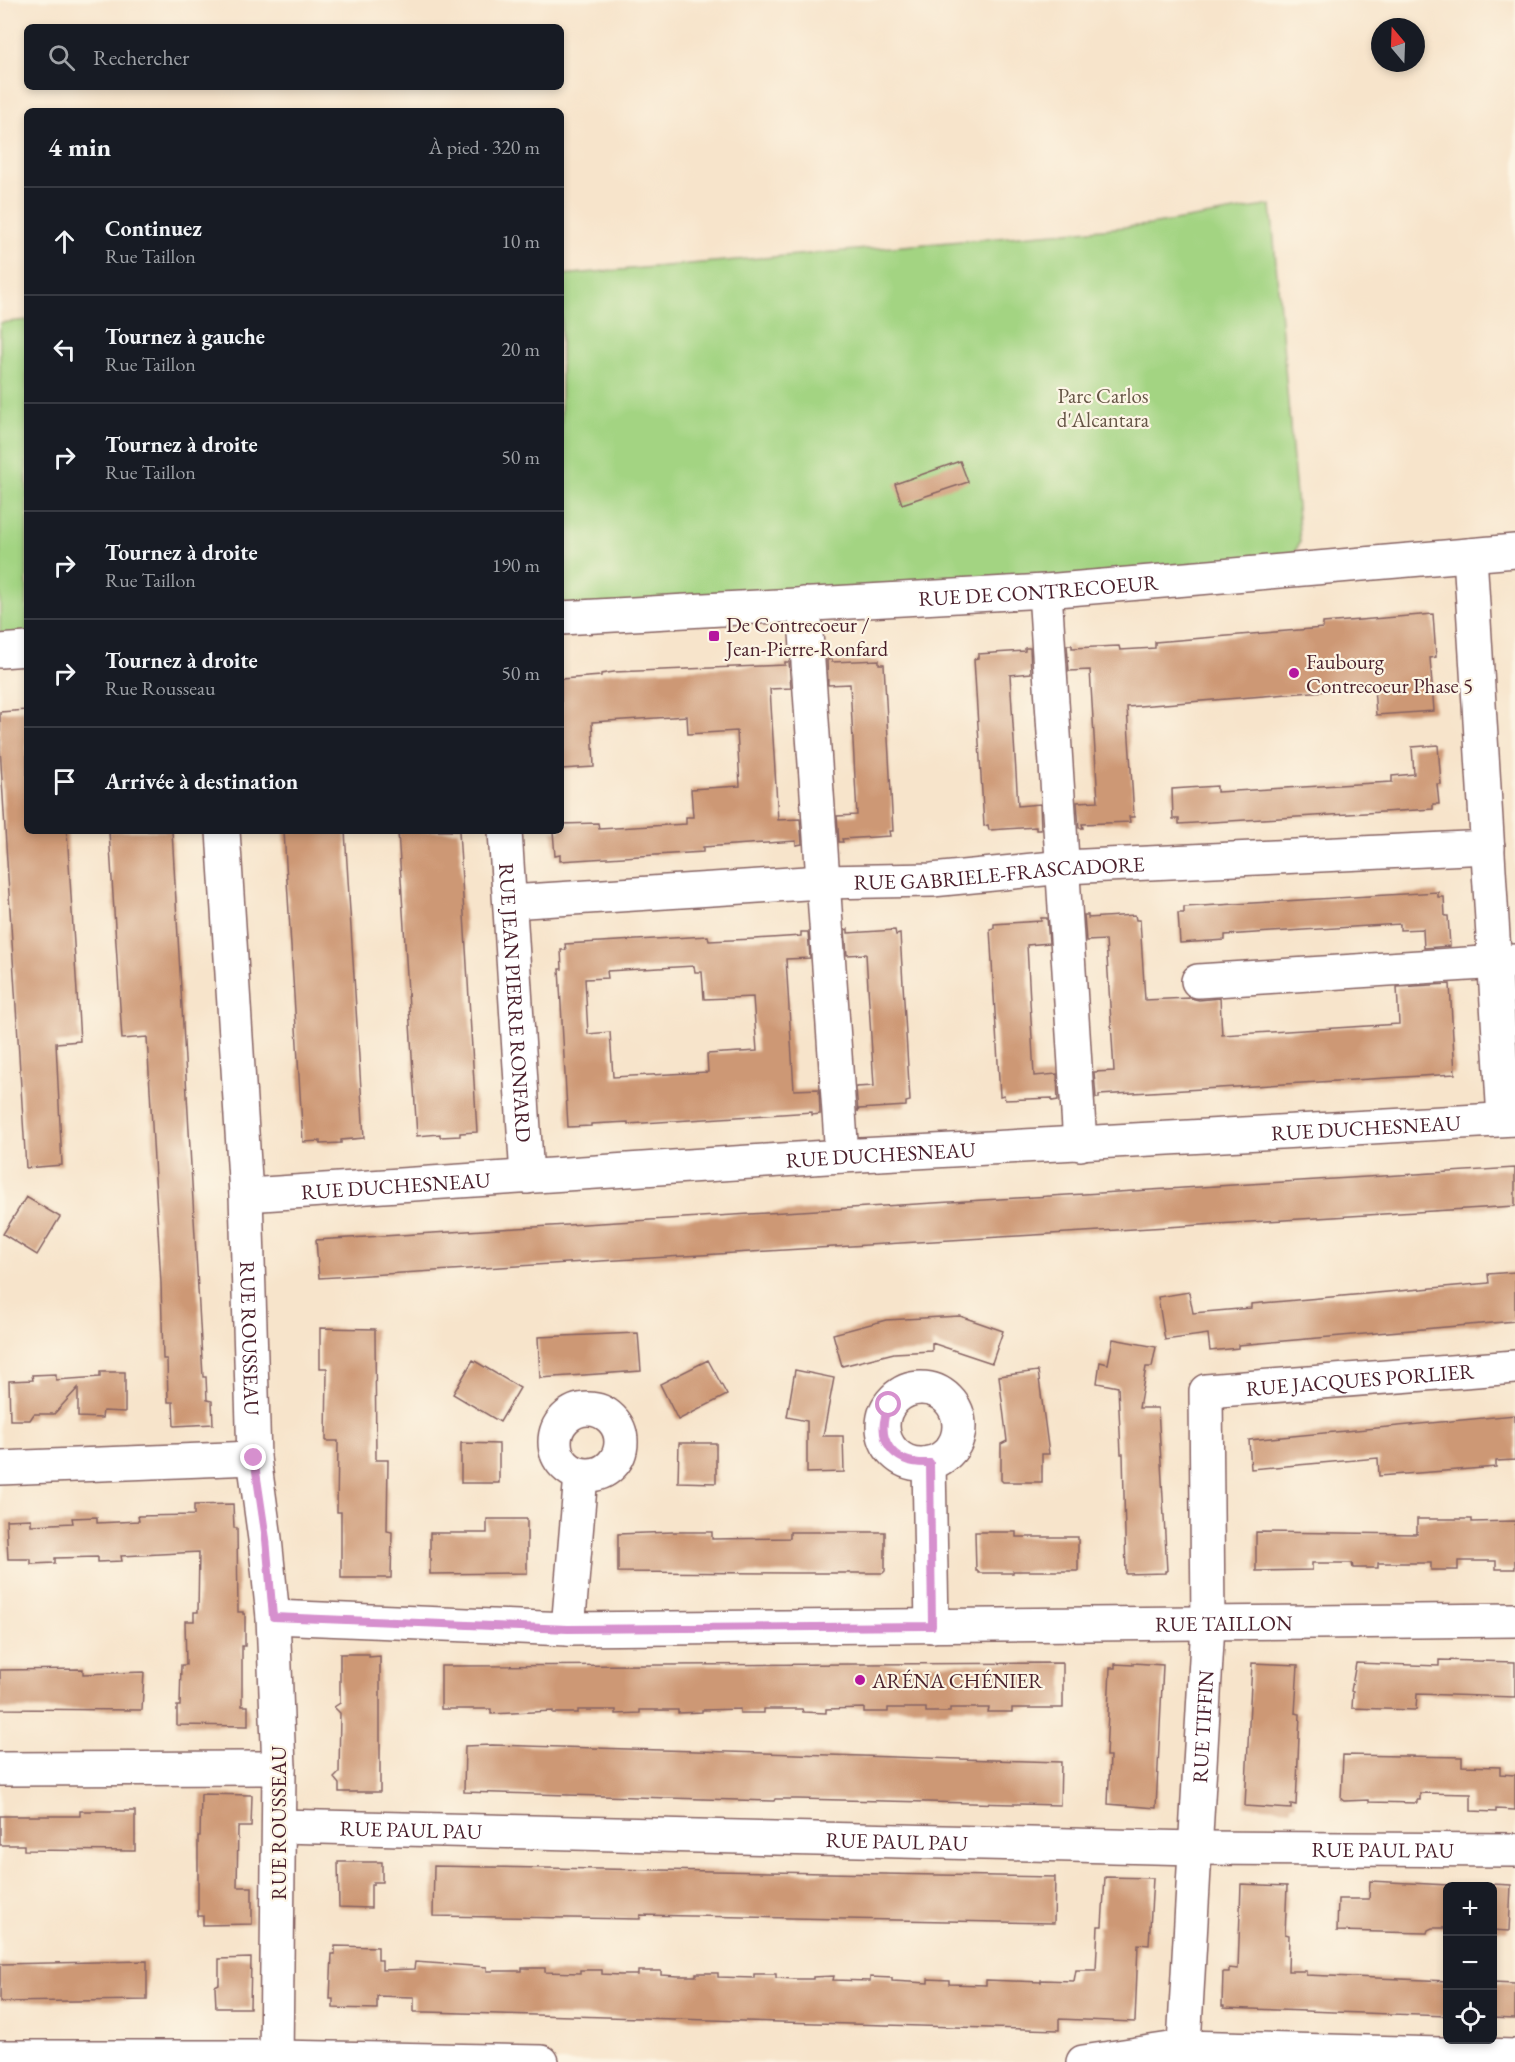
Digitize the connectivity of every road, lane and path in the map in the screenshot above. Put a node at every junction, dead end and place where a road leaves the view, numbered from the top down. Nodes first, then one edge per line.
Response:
1 (1515, 551) edge
2 (1470, 555) junction
3 (1045, 591) junction
4 (804, 604) junction
5 (564, 618) edge
6 (24, 649) edge
7 (0, 651) edge
8 (223, 834) edge
9 (505, 834) edge
10 (1488, 847) junction
11 (1064, 867) junction
12 (822, 882) junction
13 (510, 902) junction
14 (1505, 962) edge
15 (1198, 981) dead end
16 (1510, 1119) edge
17 (1080, 1144) junction
18 (842, 1156) junction
19 (527, 1177) junction
20 (246, 1195) junction
21 (1515, 1367) edge
22 (1206, 1391) joint
23 (254, 1458) junction
24 (930, 1463) dead end
25 (0, 1468) edge
26 (581, 1475) dead end
27 (273, 1617) junction
28 (1515, 1620) edge
29 (1208, 1624) junction
30 (932, 1626) junction
31 (568, 1629) junction
32 (279, 1768) junction
33 (0, 1769) edge
34 (279, 1826) junction
35 (1195, 1848) junction
36 (1515, 1850) edge
37 (1183, 2055) edge
38 (1515, 2056) edge
39 (0, 2057) edge
40 (276, 2060) edge
41 (542, 2062) edge
42 (1083, 2062) edge

1 - 2 street, RUE DE CONTRECOEUR
2 - 3 street, RUE DE CONTRECOEUR
2 - 10 street
3 - 4 street, RUE DE CONTRECOEUR
3 - 11 street
4 - 5 street, RUE DE CONTRECOEUR
4 - 12 street
6 - 7 street
8 - 20 street, RUE ROUSSEAU
9 - 13 street, RUE JEAN PIERRE RONFARD
10 - 11 street, RUE GABRIELE-FRASCADORE
10 - 14 street
11 - 12 street, RUE GABRIELE-FRASCADORE
11 - 17 street
12 - 13 street, RUE GABRIELE-FRASCADORE
12 - 18 street
13 - 19 street, RUE JEAN PIERRE RONFARD
14 - 15 street
14 - 16 street
16 - 17 street, RUE DUCHESNEAU
17 - 18 street, RUE DUCHESNEAU
18 - 19 street, RUE DUCHESNEAU
19 - 20 street, RUE DUCHESNEAU
20 - 23 street, RUE ROUSSEAU
21 - 22 street, RUE JACQUES PORLIER
22 - 29 street, RUE TIFFIN
23 - 25 street
23 - 27 street, RUE ROUSSEAU
24 - 30 street
26 - 31 street
27 - 31 street, RUE TAILLON
27 - 32 street, RUE ROUSSEAU
28 - 29 street, RUE TAILLON
29 - 30 street, RUE TAILLON
29 - 35 street, RUE TIFFIN
30 - 31 street, RUE TAILLON
32 - 33 street
32 - 34 street, RUE ROUSSEAU
34 - 35 street, RUE PAUL PAU
34 - 40 street, RUE ROUSSEAU
35 - 36 street, RUE PAUL PAU
35 - 37 street, RUE TIFFIN
37 - 38 street
37 - 42 street
39 - 40 street
40 - 41 street

